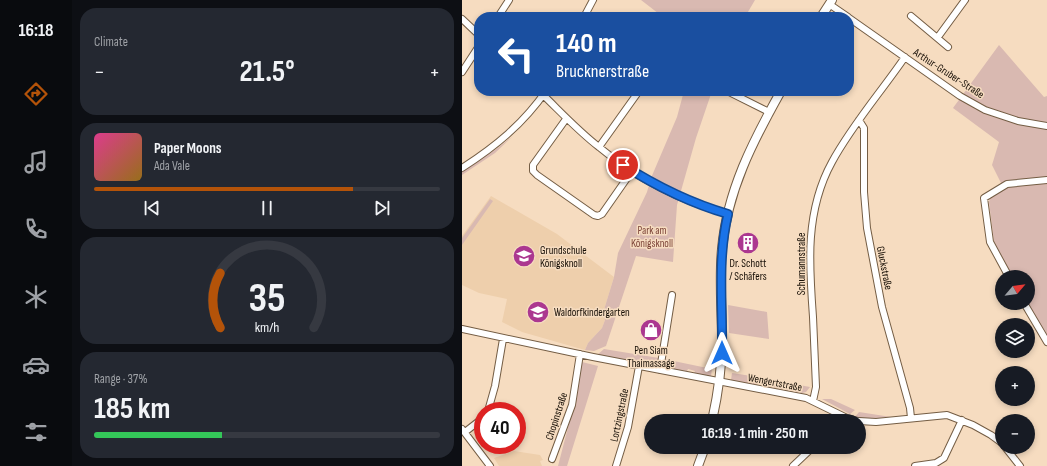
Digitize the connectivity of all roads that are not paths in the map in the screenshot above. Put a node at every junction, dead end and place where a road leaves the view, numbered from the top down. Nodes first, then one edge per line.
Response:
1 (509, 0) edge
2 (593, 0) edge
3 (965, 0) edge
4 (828, 1) edge
5 (501, 12) edge
6 (587, 12) edge
7 (823, 12) edge
8 (842, 12) edge
9 (911, 16) dead end
10 (462, 18) edge
11 (854, 21) edge
12 (474, 29) edge
13 (938, 37) junction
14 (948, 47) dead end
15 (474, 54) edge
16 (905, 57) junction
17 (462, 72) edge
18 (540, 96) edge
19 (546, 96) edge
20 (635, 96) edge
21 (736, 96) edge
22 (778, 96) edge
23 (769, 112) junction
24 (566, 119) junction
25 (859, 120) junction
26 (1047, 126) edge
27 (599, 148) junction
28 (462, 168) edge
29 (632, 171) junction
30 (1047, 180) edge
31 (728, 214) junction
32 (1005, 270) edge
33 (672, 295) dead end
34 (1028, 310) edge
35 (462, 329) edge
36 (503, 339) junction
37 (1047, 342) edge
38 (580, 354) junction
39 (639, 366) junction
40 (660, 370) junction
41 (720, 382) junction
42 (813, 401) junction
43 (491, 402) edge
44 (713, 414) edge
45 (836, 414) edge
46 (911, 418) junction
47 (962, 420) junction
48 (866, 421) edge
49 (474, 423) edge
50 (463, 430) edge
51 (995, 438) edge
52 (702, 454) edge
53 (806, 454) edge
54 (1011, 454) edge
55 (552, 459) dead end
56 (490, 466) edge
57 (616, 466) edge
58 (698, 466) edge
59 (793, 466) edge
60 (915, 466) edge
61 (1020, 466) edge

1 - 5 street
2 - 6 street
3 - 13 street
4 - 7 street
4 - 8 street, Arthur-Gruber-Straße
9 - 13 street
10 - 12 street
11 - 16 street, Arthur-Gruber-Straße
13 - 14 street
15 - 17 street
16 - 25 street, Schumannstraße
16 - 26 street, Arthur-Gruber-Straße
18 - 28 street
19 - 24 street
20 - 27 street
21 - 23 street
22 - 23 street
23 - 31 street
24 - 27 street
24 - 29 street
25 - 42 street, Schumannstraße
25 - 46 street, Gluckstraße
27 - 29 street
29 - 31 street
30 - 32 street
31 - 41 street
33 - 40 street
34 - 37 street
35 - 36 street, Wengertstraße
36 - 38 street, Wengertstraße
36 - 43 street
38 - 39 street, Wengertstraße
38 - 55 street, Chopinstraße
39 - 40 street, Wengertstraße
39 - 57 street, Lortzingstraße
40 - 41 street, Wengertstraße
41 - 42 street, Wengertstraße
41 - 44 street
42 - 45 street, Wengertstraße
46 - 47 street, Wengertstraße
46 - 48 street, Wengertstraße
47 - 51 street, Wengertstraße
47 - 60 street
49 - 50 street
50 - 56 street
52 - 58 street
53 - 59 street
54 - 61 street

